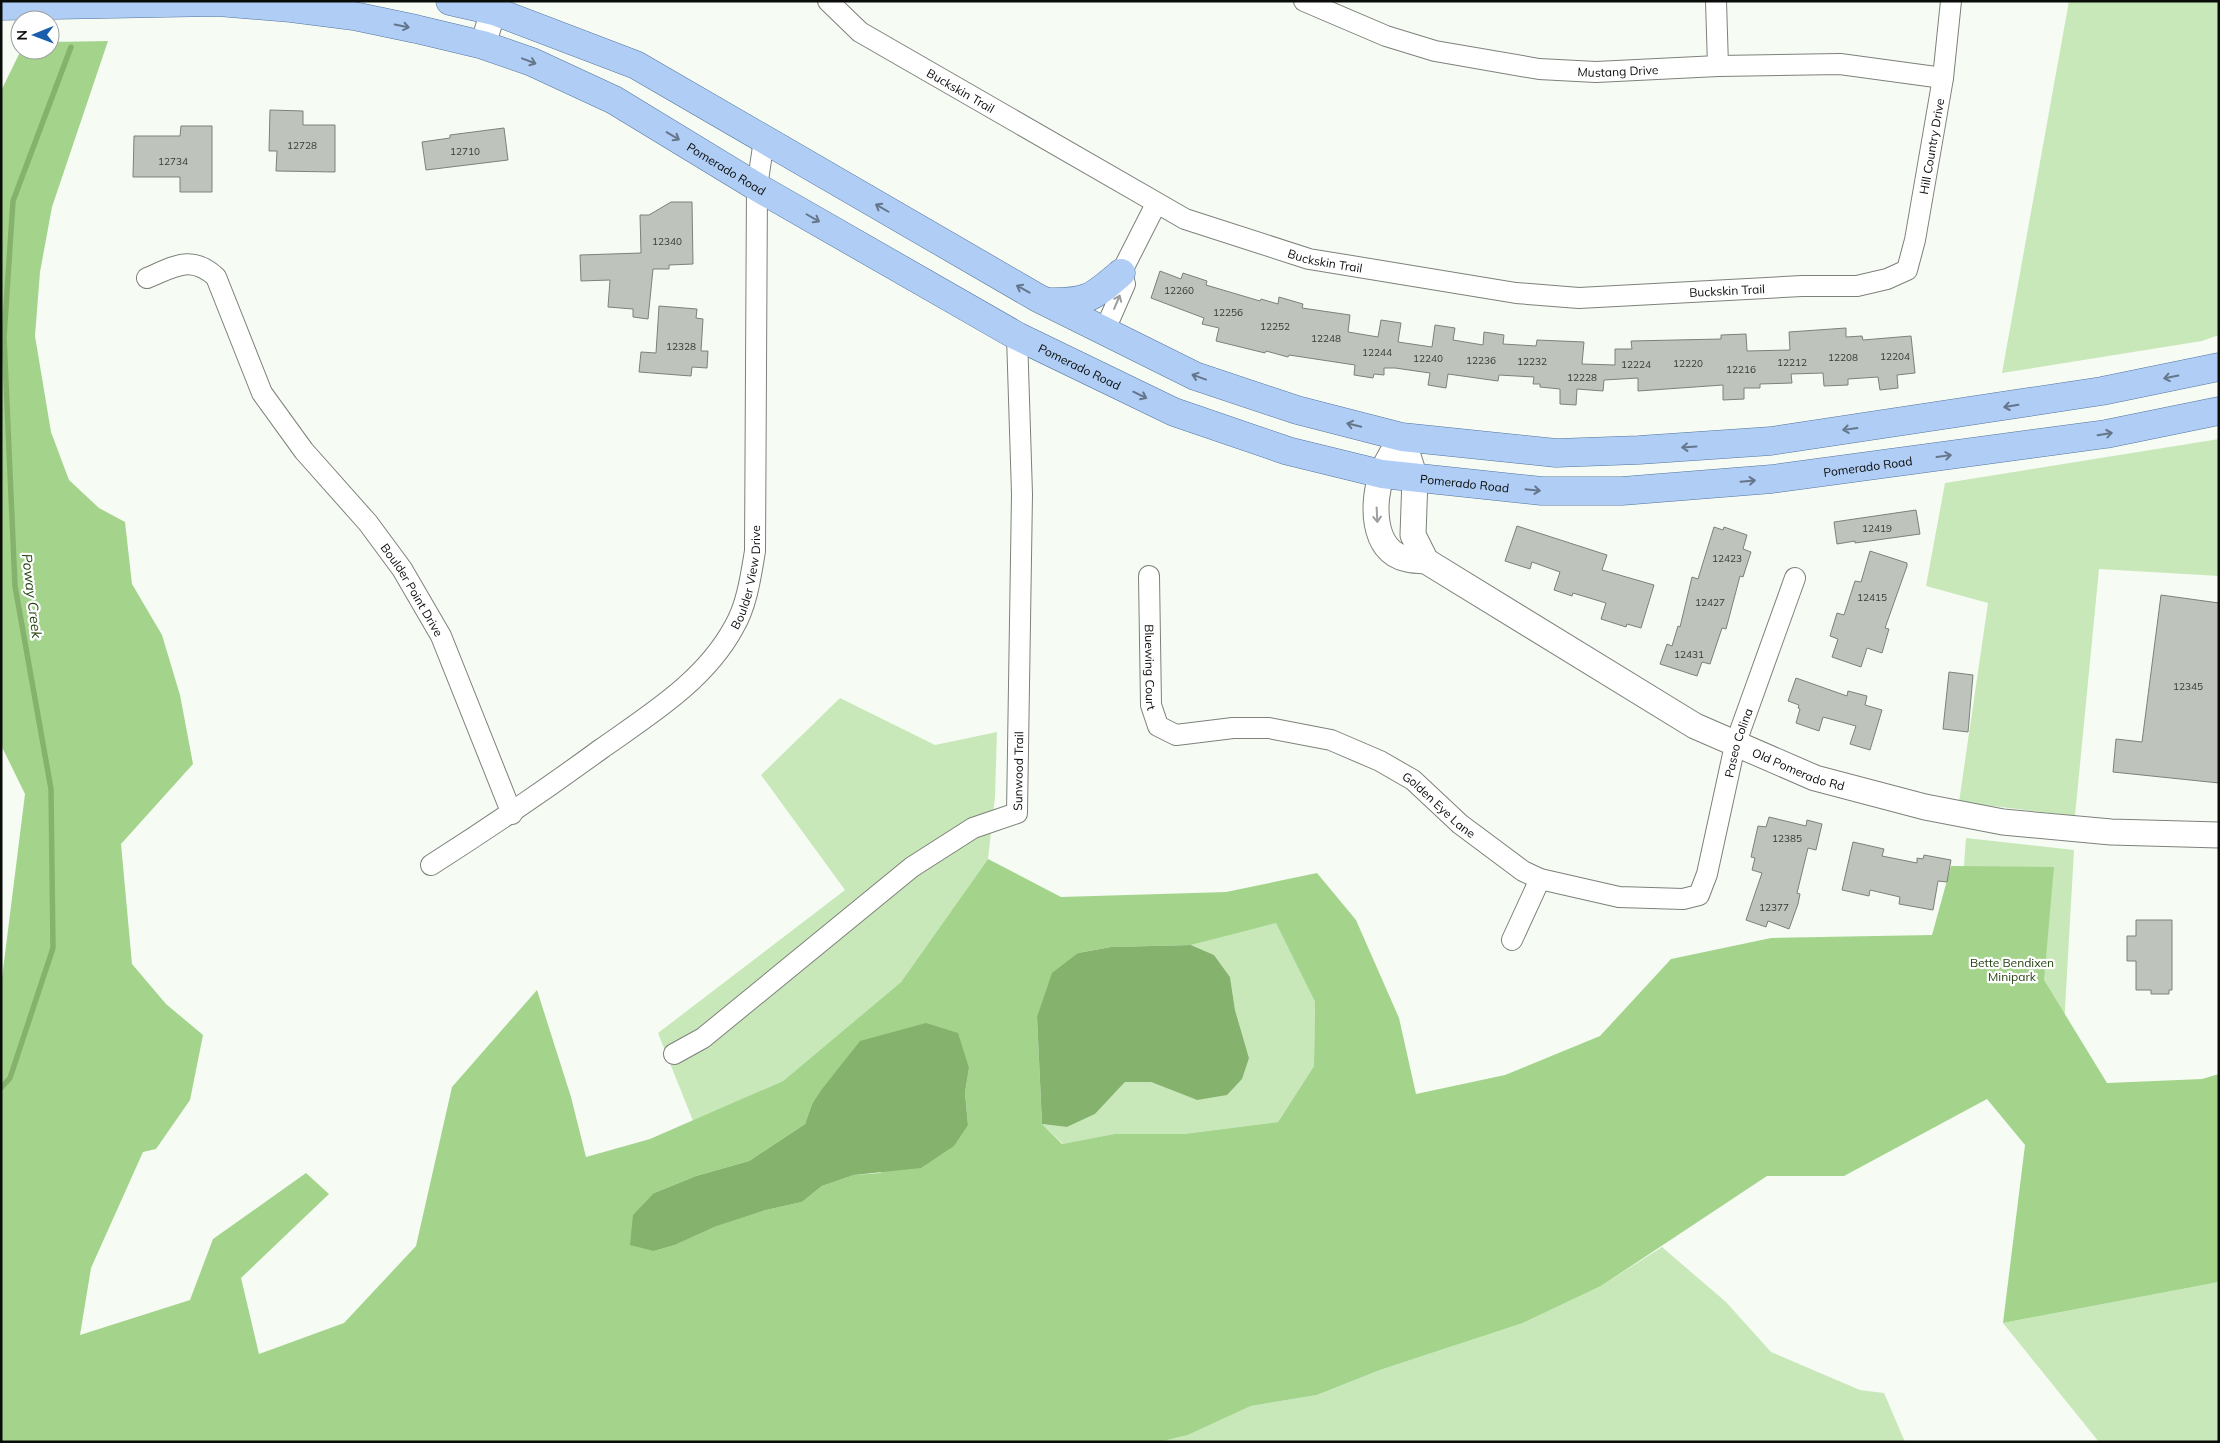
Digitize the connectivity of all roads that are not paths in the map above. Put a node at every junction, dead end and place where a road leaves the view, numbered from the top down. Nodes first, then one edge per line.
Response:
1 (450, 1) edge
2 (828, 1) edge
3 (1304, 1) edge
4 (1716, 1) edge
5 (1951, 1) edge
6 (1, 6) edge
7 (495, 6) edge
8 (483, 46) junction
9 (1718, 66) junction
10 (1943, 78) junction
11 (764, 140) junction
12 (757, 187) junction
13 (1156, 204) junction
14 (1121, 273) junction
15 (147, 278) dead end
16 (1887, 279) joint
17 (1047, 302) junction
18 (1104, 332) junction
19 (1017, 336) junction
20 (2219, 367) edge
21 (2219, 411) edge
22 (1402, 437) junction
23 (1382, 474) junction
24 (1415, 478) junction
25 (1426, 561) junction
26 (1149, 576) dead end
27 (1795, 578) dead end
28 (1189, 734) joint
29 (1735, 745) junction
30 (512, 814) junction
31 (2219, 835) edge
32 (431, 865) dead end
33 (1540, 879) junction
34 (1683, 899) joint
35 (1512, 940) dead end
36 (674, 1054) dead end

1 - 7 main road
2 - 13 street, Buckskin Trail
3 - 9 street, Mustang Drive
4 - 9 street
5 - 10 street, Hill Country Drive
6 -> 8 main road, Pomerado Road
7 - 8 street
7 - 11 main road
8 -> 12 main road, Pomerado Road
9 - 10 street, Mustang Drive
10 - 16 street, Hill Country Drive
11 - 12 street, Boulder View Drive
17 -> 11 main road
12 -> 19 main road, Pomerado Road
12 - 30 street, Boulder View Drive
13 - 14 street
13 - 16 street, Buckskin Trail
14 - 17 main road
18 -> 14 street
15 - 30 street, Boulder Point Drive
17 - 18 main road
18 - 19 main road
22 -> 18 main road
19 -> 23 main road, Pomerado Road
19 - 36 street, Sunwood Trail
20 -> 22 main road
24 -> 21 main road, Pomerado Road
22 - 23 street, Old Pomerado Rd
22 - 24 street
23 - 24 main road, Pomerado Road
23 -> 25 street, Old Pomerado Rd
24 - 25 street
25 - 29 street, Old Pomerado Rd
26 - 28 street, Bluewing Court
27 - 29 street, Paseo Colina
28 - 33 street, Golden Eye Lane
29 - 31 street, Old Pomerado Rd
29 - 34 street, Paseo Colina
30 - 32 street, Boulder View Drive
33 - 34 street, Golden Eye Lane
33 - 35 street

